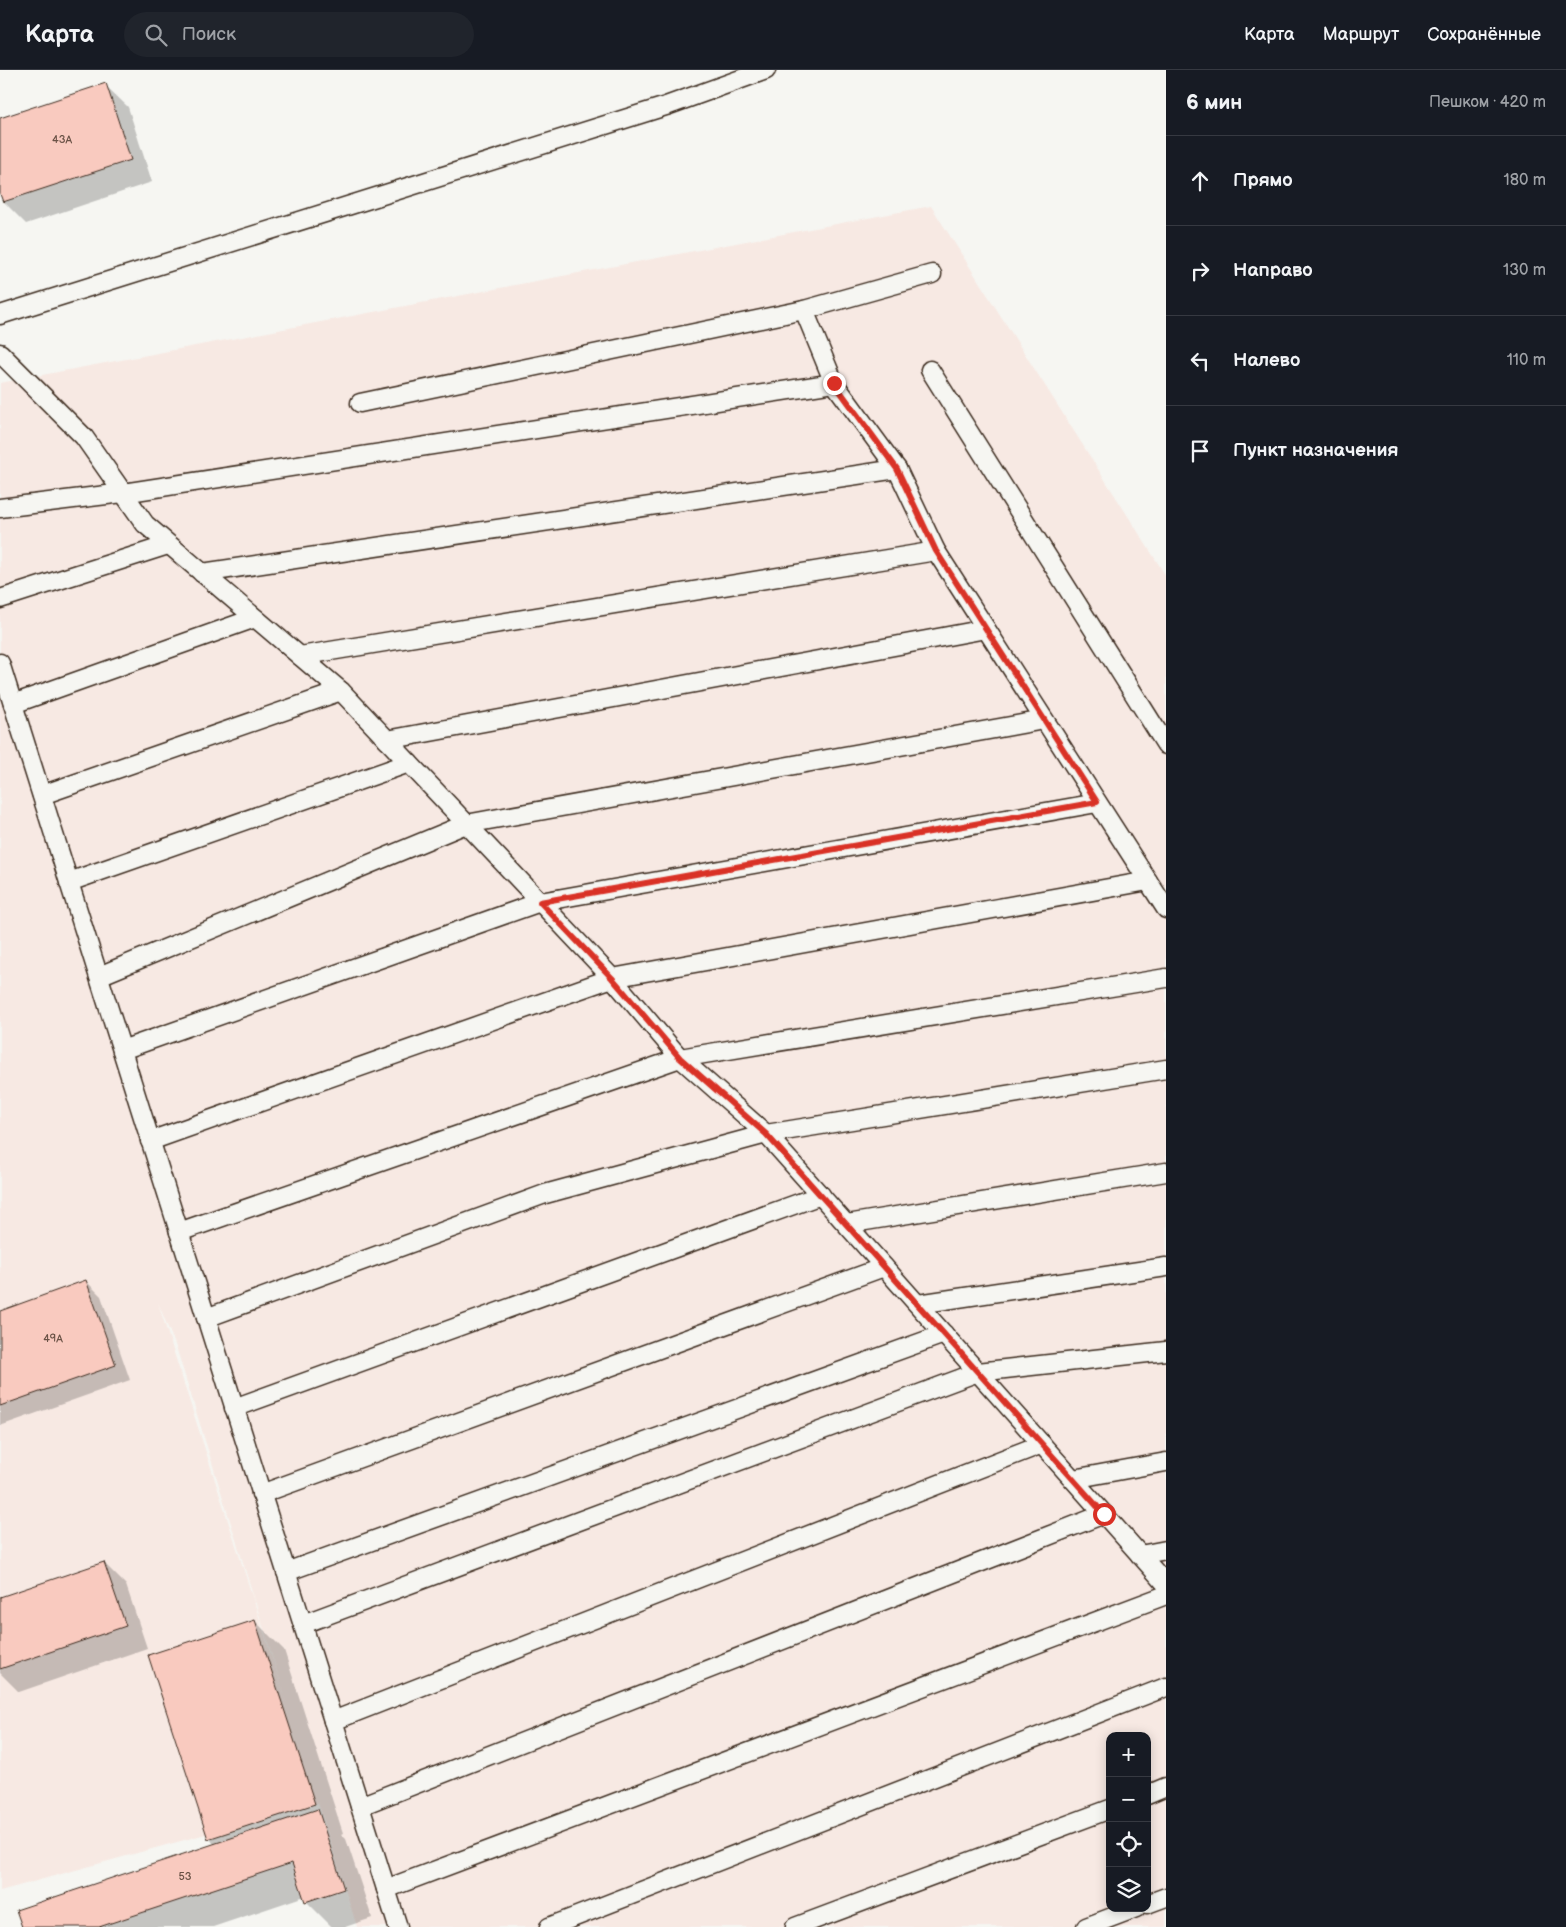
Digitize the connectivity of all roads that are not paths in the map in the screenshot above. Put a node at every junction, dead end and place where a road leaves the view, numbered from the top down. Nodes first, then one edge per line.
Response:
1 (766, 70) edge
2 (932, 274) dead end
3 (804, 310) junction
4 (0, 315) edge
5 (0, 353) edge
6 (930, 370) dead end
7 (834, 383) junction
8 (360, 403) dead end
9 (897, 469) junction
10 (123, 493) junction
11 (0, 508) edge
12 (168, 545) junction
13 (936, 551) junction
14 (202, 573) junction
15 (0, 599) edge
16 (255, 618) junction
17 (986, 629) junction
18 (300, 656) junction
19 (0, 663) edge
20 (340, 692) junction
21 (13, 704) junction
22 (1044, 720) junction
23 (386, 740) junction
24 (1166, 745) edge
25 (409, 763) junction
26 (42, 795) junction
27 (1097, 802) junction
28 (466, 824) junction
29 (1148, 880) junction
30 (69, 882) junction
31 (540, 902) junction
32 (1166, 909) edge
33 (99, 976) junction
34 (612, 978) junction
35 (1166, 978) edge
36 (122, 1050) junction
37 (680, 1058) junction
38 (1166, 1069) edge
39 (766, 1134) junction
40 (150, 1141) junction
41 (1166, 1172) edge
42 (821, 1195) junction
43 (847, 1224) junction
44 (179, 1232) junction
45 (884, 1266) junction
46 (1166, 1268) edge
47 (918, 1304) junction
48 (206, 1318) junction
49 (944, 1334) junction
50 (1166, 1351) edge
51 (978, 1372) junction
52 (234, 1408) junction
53 (1042, 1444) junction
54 (1166, 1462) edge
55 (1073, 1479) junction
56 (262, 1494) junction
57 (1104, 1514) junction
58 (1166, 1550) edge
59 (1140, 1556) junction
60 (286, 1572) junction
61 (1166, 1584) edge
62 (1166, 1595) edge
63 (303, 1624) junction
64 (1166, 1687) edge
65 (333, 1721) junction
66 (1166, 1788) edge
67 (1151, 1793) edge
68 (360, 1806) junction
69 (1106, 1810) edge
70 (386, 1888) junction
71 (1166, 1897) edge
72 (1151, 1903) edge
73 (1127, 1912) edge
74 (1096, 1925) edge
75 (398, 1927) edge
76 (549, 1927) edge
77 (795, 1927) edge

1 - 4 lane
2 - 3 lane
3 - 7 lane
3 - 8 lane
5 - 10 lane
6 - 24 lane
7 - 9 lane
7 - 10 lane
9 - 13 lane
9 - 14 lane
10 - 11 lane
10 - 12 lane
12 - 14 lane
12 - 15 lane
13 - 17 lane
13 - 18 lane
14 - 16 lane
16 - 18 lane
16 - 21 lane
17 - 22 lane
17 - 23 lane
18 - 20 lane
19 - 21 lane
20 - 23 lane
20 - 26 lane
21 - 26 lane
22 - 27 lane
22 - 28 lane
23 - 25 lane
25 - 28 lane
25 - 30 lane
26 - 30 lane
27 - 29 lane
27 - 31 lane
28 - 31 lane
28 - 33 lane
29 - 32 lane
29 - 34 lane
30 - 33 lane
31 - 34 lane
31 - 36 lane
33 - 36 lane
34 - 37 lane
34 - 40 lane
35 - 37 lane
36 - 40 lane
37 - 39 lane
37 - 44 lane
38 - 39 lane
39 - 42 lane
39 - 48 lane
40 - 44 lane
41 - 43 lane
42 - 43 lane
42 - 52 lane
43 - 45 lane
44 - 48 lane
45 - 47 lane
45 - 56 lane
46 - 47 lane
47 - 49 lane
48 - 52 lane
49 - 51 lane
49 - 60 lane
50 - 51 lane
51 - 53 lane
51 - 63 lane
52 - 56 lane
53 - 55 lane
53 - 65 lane
54 - 55 lane
55 - 57 lane
56 - 60 lane
57 - 59 lane
57 - 68 lane
58 - 59 lane
59 - 61 lane
60 - 63 lane
62 - 70 lane
63 - 65 lane
64 - 76 lane
65 - 68 lane
66 - 67 lane
68 - 70 lane
69 - 77 lane
70 - 75 lane
71 - 72 lane
73 - 74 lane

